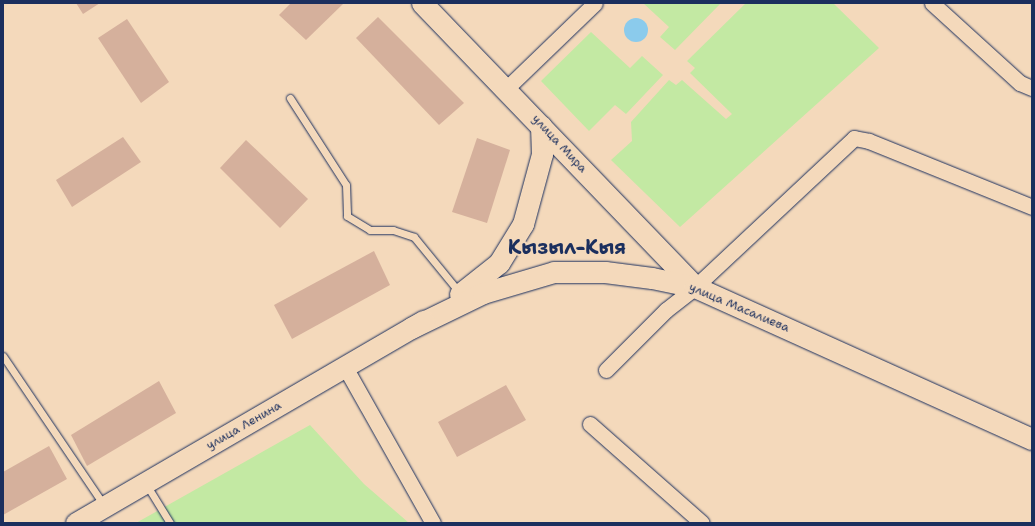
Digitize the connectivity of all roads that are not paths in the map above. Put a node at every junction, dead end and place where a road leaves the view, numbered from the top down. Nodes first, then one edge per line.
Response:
1 (422, 3) edge
2 (595, 3) edge
3 (932, 3) edge
4 (507, 88) junction
5 (1032, 88) edge
6 (290, 98) dead end
7 (541, 126) junction
8 (1032, 207) edge
9 (695, 287) junction
10 (460, 294) junction
11 (411, 328) junction
12 (3, 356) edge
13 (345, 367) junction
14 (606, 370) dead end
15 (590, 424) dead end
16 (1032, 439) edge
17 (146, 484) junction
18 (105, 507) junction
19 (76, 523) edge
20 (170, 523) edge
21 (433, 523) edge
22 (702, 523) edge

1 - 4 main road, улица Мира
2 - 4 street
3 - 5 street
4 - 7 main road, улица Мира
6 - 10 lane
7 - 9 main road, улица Мира
7 - 10 main road
8 - 9 street
9 - 11 main road, улица Масалиева
9 - 14 street
9 - 16 main road, улица Масалиева
10 - 11 main road
11 - 13 main road, улица Ленина
12 - 18 lane
13 - 17 main road, улица Ленина
13 - 21 street
15 - 22 street
17 - 18 main road, улица Ленина
17 - 20 lane
18 - 19 main road, улица Ленина

